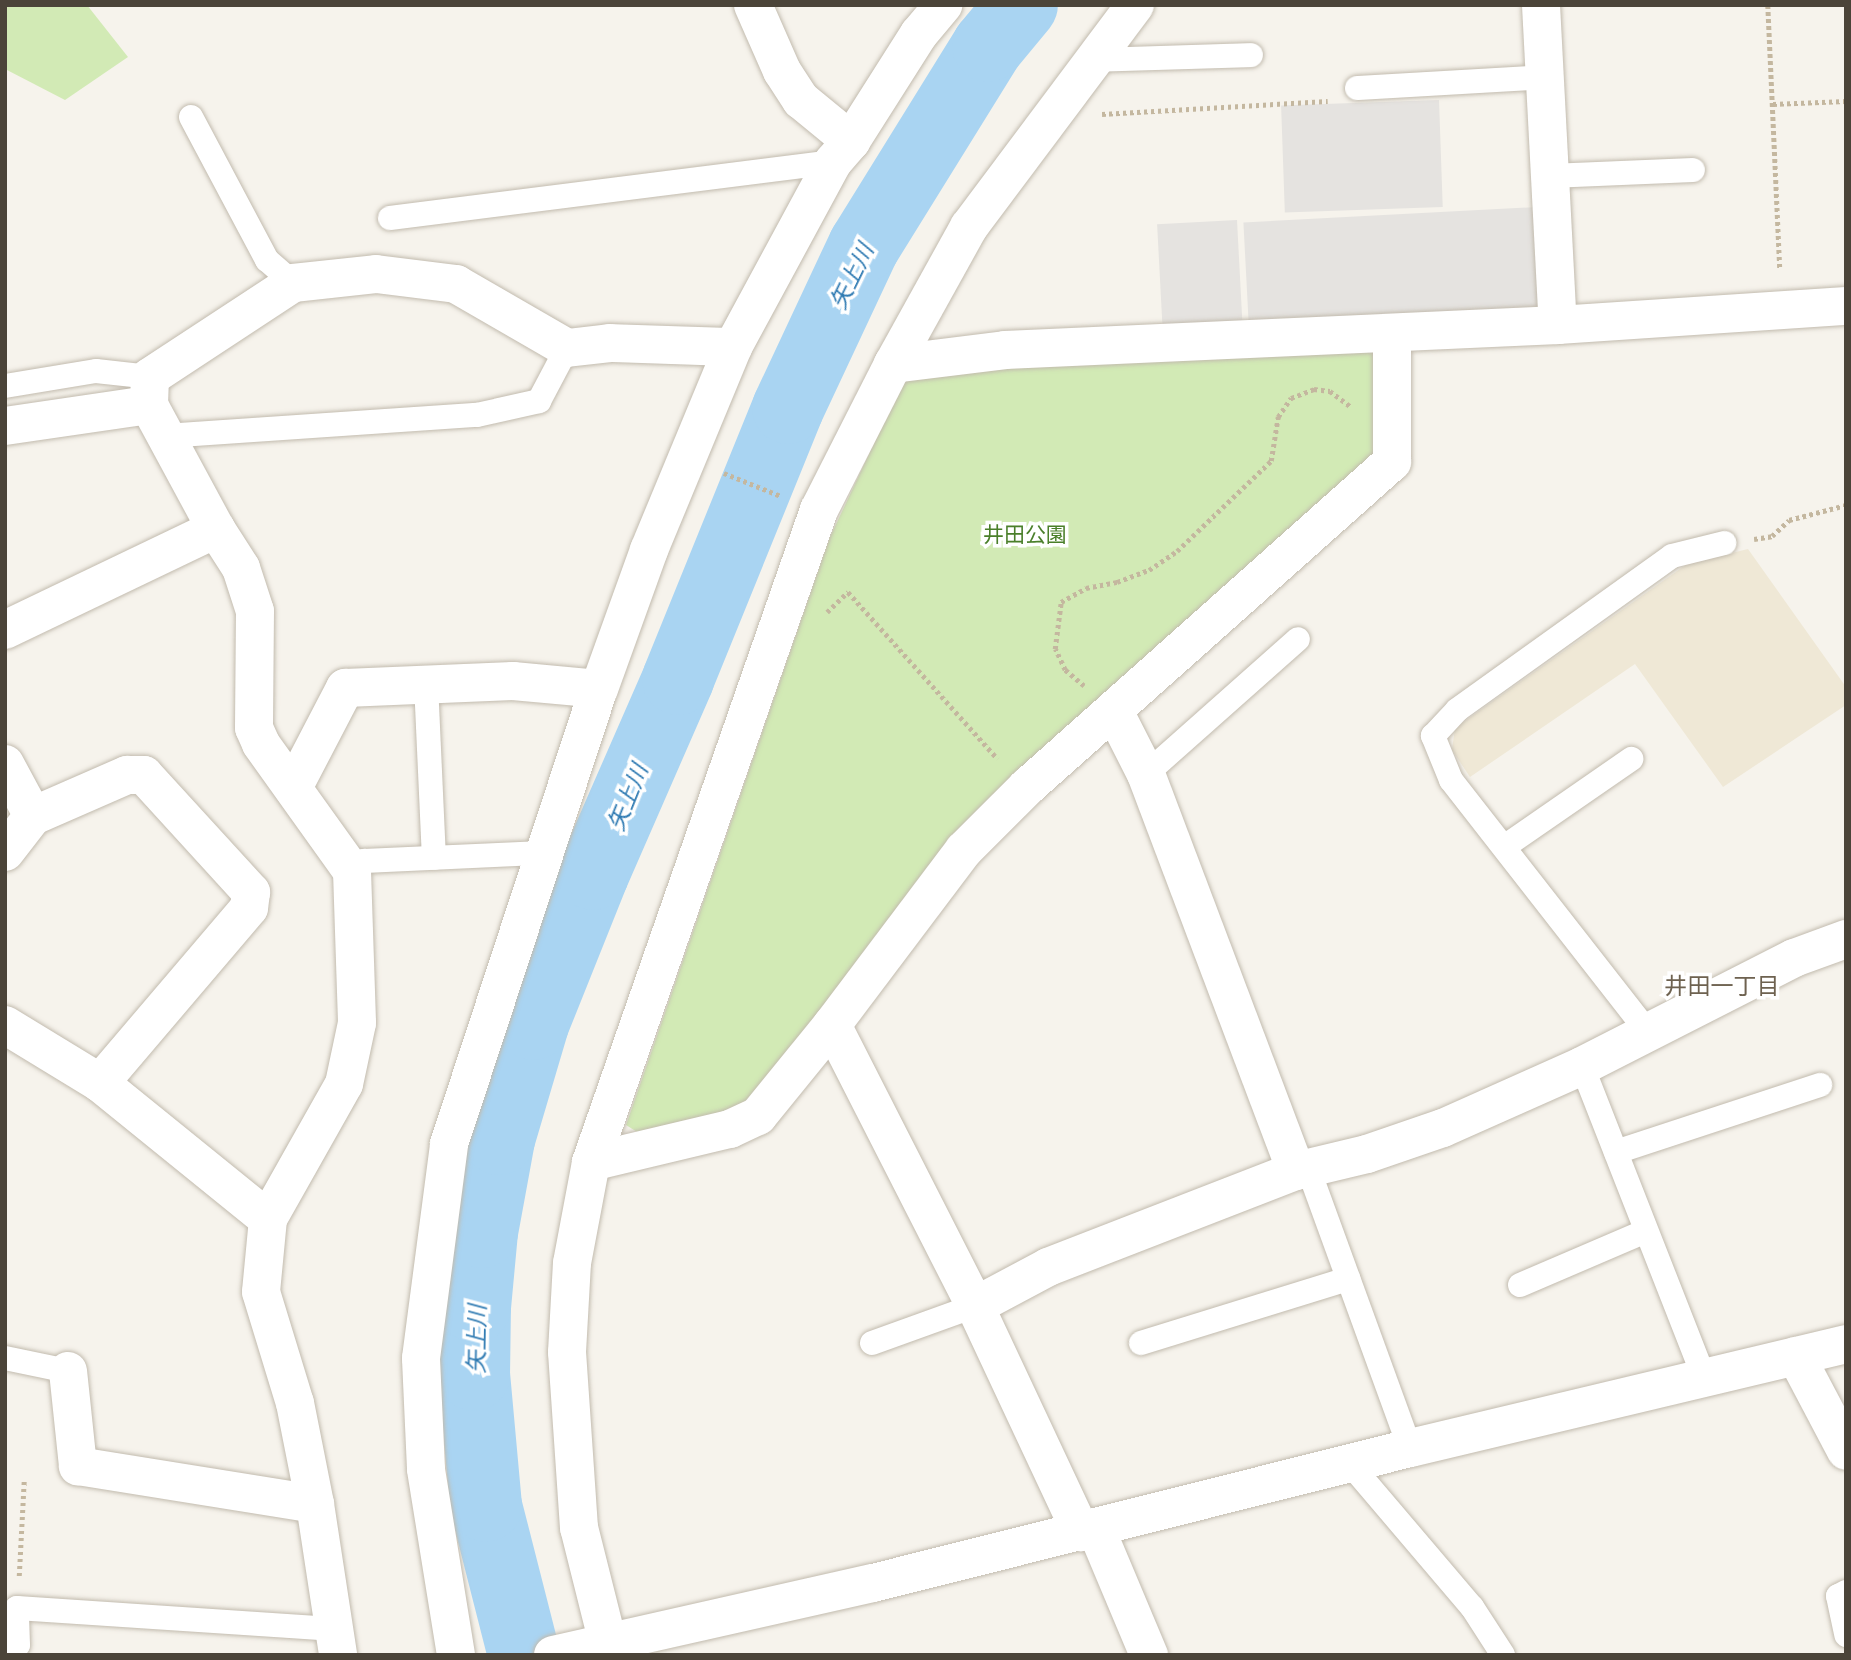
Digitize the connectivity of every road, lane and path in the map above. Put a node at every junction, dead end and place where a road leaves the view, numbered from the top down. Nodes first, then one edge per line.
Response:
1 (753, 5) edge
2 (943, 5) edge
3 (1135, 5) edge
4 (1541, 5) edge
5 (1768, 5) edge
6 (1251, 55) dead end
7 (1093, 60) junction
8 (1545, 77) junction
9 (1357, 88) joint
10 (1846, 101) edge
11 (1773, 104) junction
12 (191, 117) dead end
13 (1051, 117) junction
14 (842, 151) junction
15 (1692, 170) dead end
16 (1550, 176) junction
17 (390, 218) dead end
18 (293, 283) junction
19 (1846, 306) edge
20 (1782, 309) junction
21 (1558, 325) junction
22 (1392, 333) junction
23 (733, 347) junction
24 (567, 348) junction
25 (893, 364) junction
26 (5, 386) edge
27 (155, 406) junction
28 (1357, 414) dead end
29 (5, 426) edge
30 (715, 469) dead end
31 (789, 499) dead end
32 (1846, 505) edge
33 (216, 529) junction
34 (1724, 543) joint
35 (778, 625) junction
36 (5, 630) edge
37 (1298, 639) dead end
38 (426, 683) junction
39 (598, 689) junction
40 (1114, 711) junction
41 (1631, 759) dead end
42 (5, 764) edge
43 (1146, 775) junction
44 (1027, 787) junction
45 (293, 788) junction
46 (33, 816) junction
47 (1504, 847) junction
48 (5, 852) edge
49 (544, 853) junction
50 (434, 858) junction
51 (352, 871) junction
52 (1846, 939) edge
53 (5, 1025) edge
54 (832, 1025) junction
55 (1647, 1031) junction
56 (1582, 1066) junction
57 (100, 1083) junction
58 (1820, 1085) dead end
59 (1616, 1152) junction
60 (591, 1162) junction
61 (1302, 1170) junction
62 (268, 1219) junction
63 (1646, 1230) junction
64 (1348, 1279) junction
65 (1520, 1284) dead end
66 (975, 1306) junction
67 (872, 1343) dead end
68 (1141, 1343) dead end
69 (1846, 1344) edge
70 (1796, 1356) junction
71 (5, 1358) edge
72 (68, 1371) joint
73 (1704, 1378) junction
74 (1410, 1448) junction
75 (1846, 1451) edge
76 (1351, 1465) junction
77 (24, 1482) dead end
78 (315, 1504) junction
79 (1089, 1530) junction
80 (1846, 1592) edge
81 (17, 1608) junction
82 (1846, 1635) edge
83 (337, 1642) edge
84 (13, 1648) edge
85 (610, 1648) edge
86 (456, 1655) edge
87 (553, 1655) edge
88 (1149, 1655) edge
89 (1503, 1655) edge

1 - 14 street
2 - 14 street
3 - 7 street
4 - 8 street
5 - 11 path
6 - 7 lane
7 - 13 street
8 - 9 lane
8 - 16 street
9 - 13 path
10 - 11 path
11 - 20 path
12 - 18 lane
13 - 25 street
14 - 17 lane
14 - 23 street
15 - 16 lane
16 - 21 street
18 - 24 street
18 - 27 street
19 - 20 street
20 - 21 street
21 - 22 street
22 - 25 street
22 - 40 street
23 - 24 street
23 - 39 street
24 - 27 lane
25 - 35 street
26 - 27 lane
27 - 29 street
27 - 33 street
28 - 40 path
30 - 31 path
32 - 34 path
33 - 36 street
33 - 45 street
34 - 47 lane
35 - 44 path
35 - 60 street
37 - 43 lane
38 - 39 street
38 - 45 street
38 - 50 lane
39 - 49 street
40 - 43 street
40 - 44 street
41 - 47 lane
42 - 46 street
43 - 61 street
44 - 54 street
45 - 51 street
46 - 48 street
46 - 57 street
47 - 55 lane
49 - 50 lane
49 - 86 street
50 - 51 lane
51 - 62 street
52 - 55 street
53 - 57 street
54 - 60 street
54 - 66 street
55 - 56 street
56 - 59 lane
56 - 61 street
57 - 62 street
58 - 59 lane
59 - 63 lane
60 - 85 street
61 - 64 lane
61 - 66 street
62 - 78 street
63 - 65 lane
63 - 73 lane
64 - 68 lane
64 - 74 lane
66 - 67 lane
66 - 79 street
69 - 70 street
70 - 73 street
70 - 75 street
71 - 72 lane
72 - 78 street
73 - 74 street
74 - 76 street
76 - 79 street
76 - 89 lane
77 - 81 path
78 - 83 street
79 - 85 street
79 - 88 street
80 - 82 lane
81 - 83 lane
81 - 84 lane
85 - 87 street

